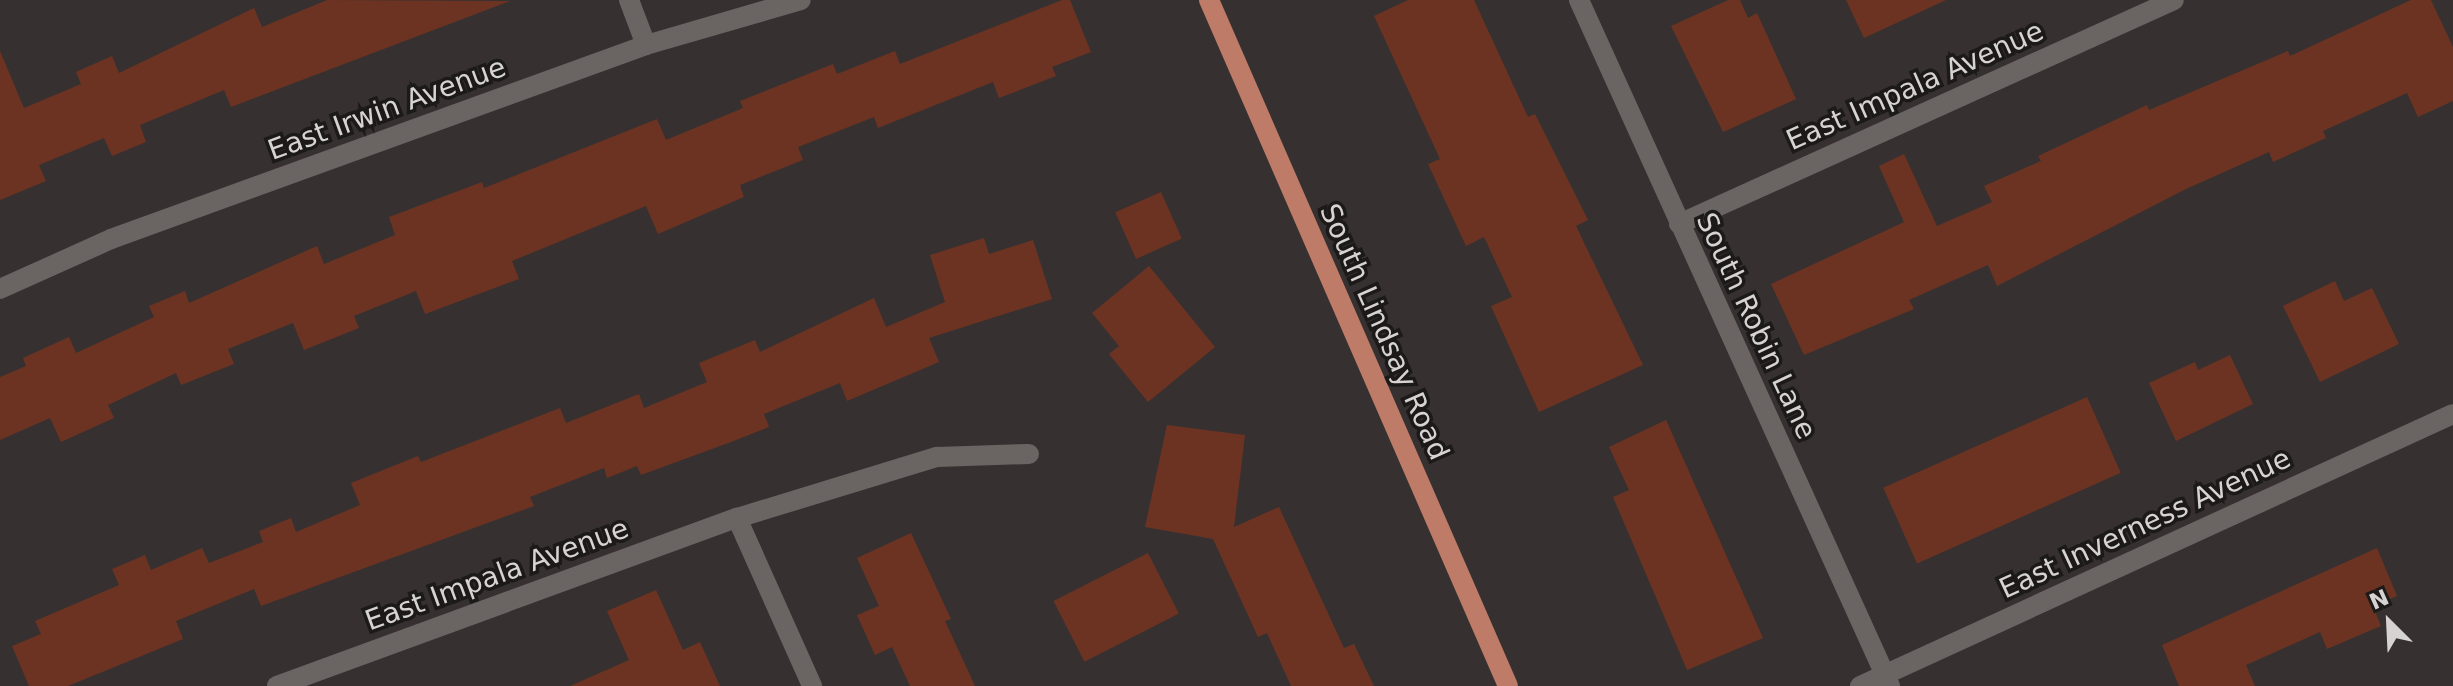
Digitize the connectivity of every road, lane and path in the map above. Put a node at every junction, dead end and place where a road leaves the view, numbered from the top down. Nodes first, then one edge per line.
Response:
1 (629, 0) edge
2 (801, 0) edge
3 (1209, 0) edge
4 (1579, 0) edge
5 (2174, 0) edge
6 (646, 45) junction
7 (1679, 224) junction
8 (0, 289) edge
9 (2453, 414) edge
10 (1029, 454) dead end
11 (737, 518) junction
12 (1887, 680) edge
13 (277, 686) edge
14 (812, 686) edge
15 (1508, 686) edge
16 (1860, 686) edge

1 - 6 street
2 - 6 street, East Irwin Avenue
3 - 15 main road, South Lindsay Road
4 - 7 street, South Robin Lane
5 - 7 street, East Impala Avenue
6 - 8 street, East Irwin Avenue
7 - 12 street, South Robin Lane
9 - 12 street, East Inverness Avenue
10 - 11 street, East Impala Avenue
11 - 13 street, East Impala Avenue
11 - 14 street
12 - 16 street, East Inverness Avenue

